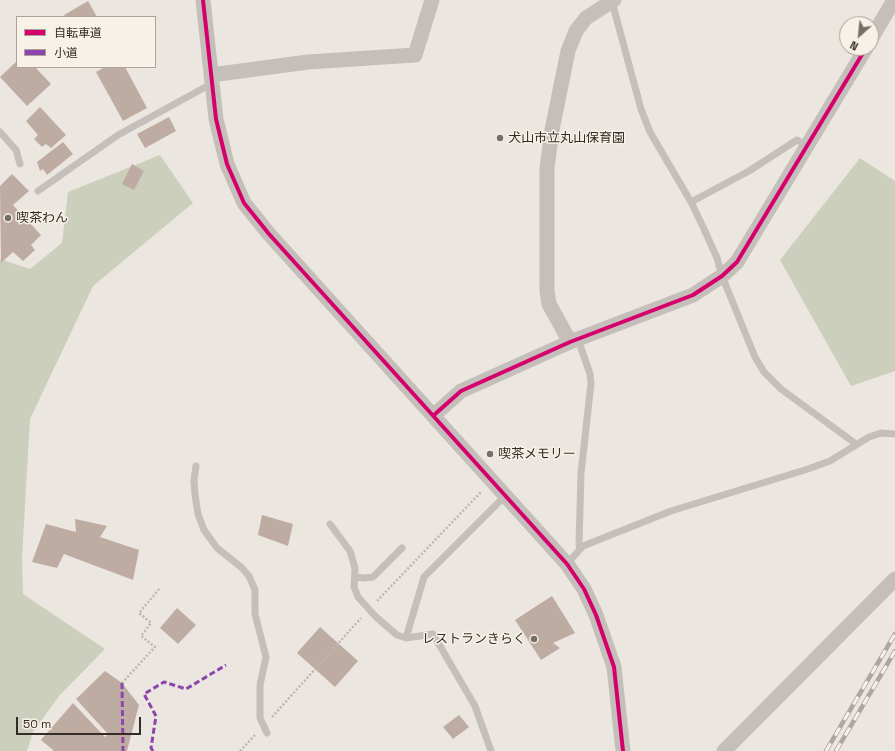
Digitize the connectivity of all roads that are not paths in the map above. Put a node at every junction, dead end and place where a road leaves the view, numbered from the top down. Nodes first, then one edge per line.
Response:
1 (203, 0) edge
2 (432, 0) edge
3 (894, 0) edge
4 (613, 1) edge
5 (879, 25) edge
6 (861, 56) edge
7 (211, 79) junction
8 (0, 132) edge
9 (808, 146) junction
10 (20, 164) dead end
11 (38, 191) dead end
12 (691, 202) junction
13 (722, 276) junction
14 (574, 340) junction
15 (434, 415) junction
16 (895, 434) edge
17 (856, 444) junction
18 (196, 466) dead end
19 (504, 496) junction
20 (330, 524) dead end
21 (402, 548) dead end
22 (580, 549) junction
23 (567, 564) junction
24 (355, 577) junction
25 (895, 579) edge
26 (406, 638) junction
27 (267, 733) dead end
28 (491, 751) edge
29 (623, 751) edge
30 (724, 751) edge

1 - 7 street
2 - 7 street
3 - 5 street
4 - 12 lane
4 - 14 street
6 - 9 street
7 - 11 lane
7 - 15 street
8 - 10 lane
9 - 12 lane
9 - 13 street
12 - 13 lane
13 - 14 street
13 - 17 lane
14 - 15 street
14 - 22 lane
15 - 19 street
16 - 17 lane
17 - 22 lane
18 - 27 lane
19 - 23 street
19 - 26 lane
20 - 24 lane
21 - 24 lane
22 - 23 lane
23 - 29 street
24 - 26 lane
25 - 30 street
26 - 28 lane

